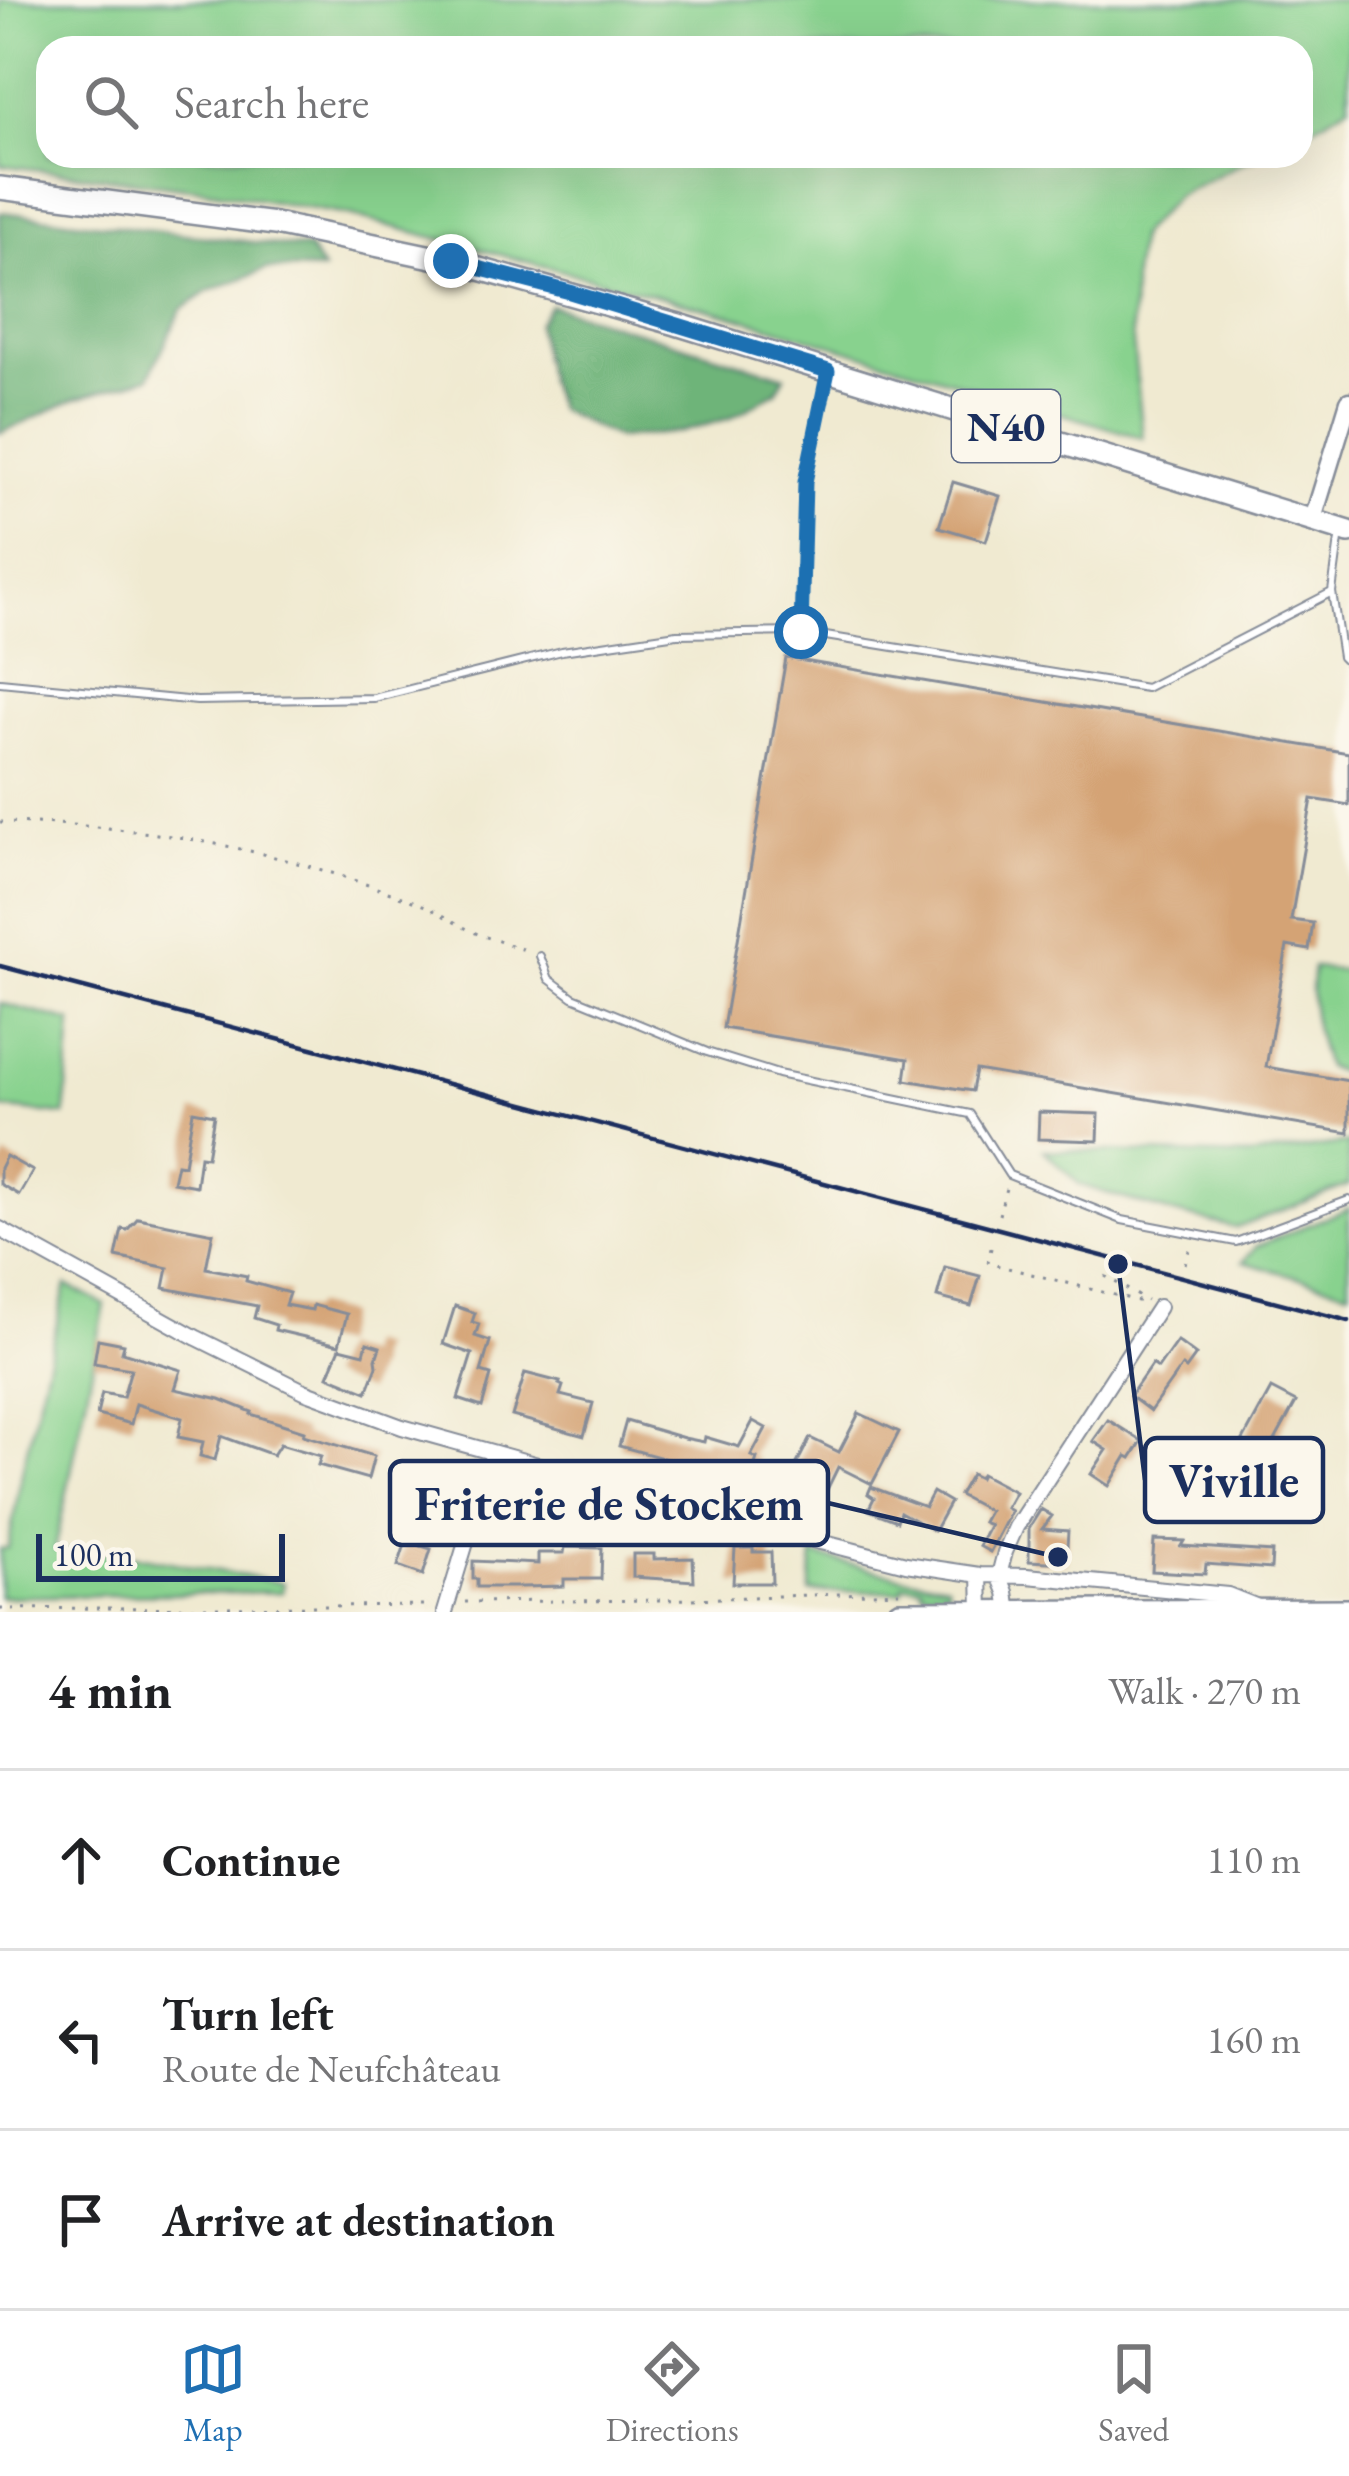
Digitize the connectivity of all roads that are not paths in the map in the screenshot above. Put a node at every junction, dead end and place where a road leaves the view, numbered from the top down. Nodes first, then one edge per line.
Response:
1 (0, 188) edge
2 (1349, 401) edge
3 (1313, 519) junction
4 (1345, 530) edge
5 (1332, 592) junction
6 (1349, 664) edge
7 (0, 682) edge
8 (539, 956) road end
9 (1349, 1200) edge
10 (0, 1229) edge
11 (1159, 1307) road end
12 (494, 1453) junction
13 (980, 1575) junction
14 (999, 1575) junction
15 (1262, 1609) junction
16 (1349, 1610) edge
17 (981, 1611) edge
18 (1009, 1611) edge
19 (445, 1612) edge
20 (899, 1612) edge

1 - 3 main road, N40
2 - 3 street
3 - 4 main road, N40
4 - 5 lane
5 - 6 lane
5 - 7 lane
8 - 9 lane
10 - 12 street
11 - 14 street
12 - 13 street
12 - 19 street
13 - 14 street
13 - 17 street
14 - 15 street
14 - 18 street
15 - 16 main road
15 - 18 main road
17 - 18 main road
17 - 20 main road

